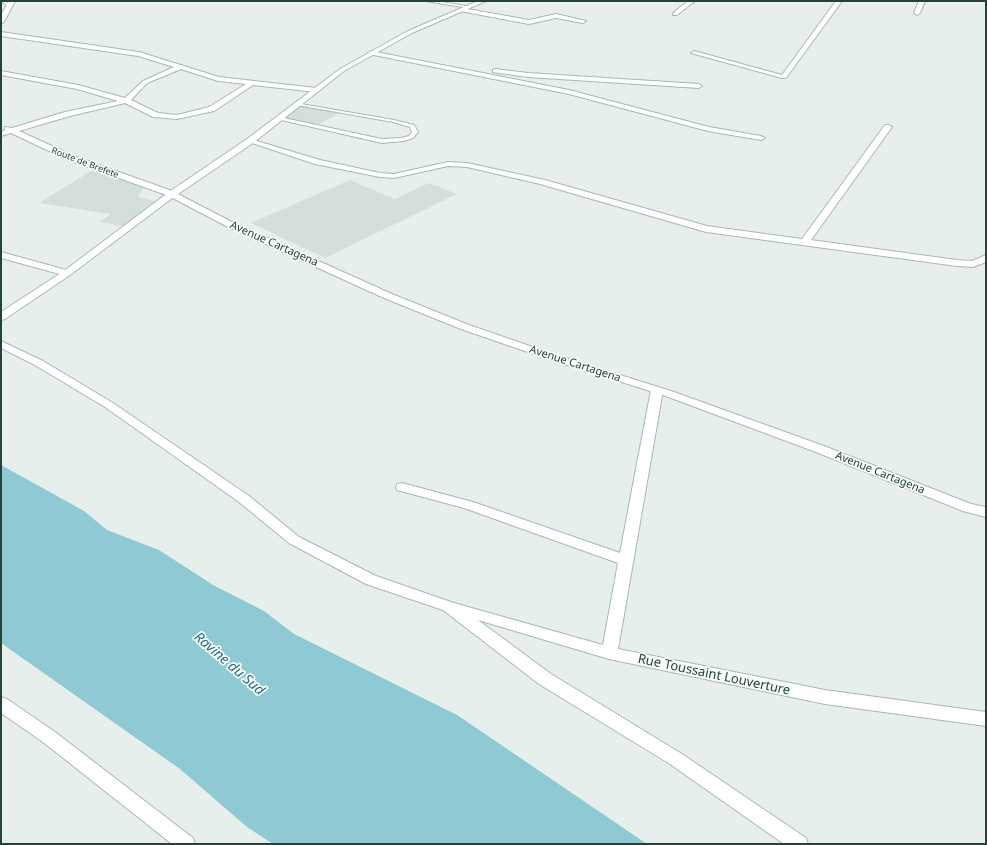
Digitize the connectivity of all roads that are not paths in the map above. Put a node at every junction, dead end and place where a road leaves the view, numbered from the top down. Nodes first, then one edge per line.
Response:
1 (3, 1) edge
2 (428, 1) edge
3 (483, 1) edge
4 (692, 1) edge
5 (839, 1) edge
6 (922, 1) edge
7 (6, 8) edge
8 (466, 8) junction
9 (916, 13) dead end
10 (675, 14) dead end
11 (583, 21) dead end
12 (1, 22) edge
13 (1, 34) edge
14 (382, 48) junction
15 (371, 53) junction
16 (694, 54) dead end
17 (181, 67) junction
18 (1, 73) edge
19 (252, 83) junction
20 (699, 86) dead end
21 (316, 90) junction
22 (126, 101) junction
23 (297, 104) junction
24 (279, 118) junction
25 (1, 126) edge
26 (888, 126) dead end
27 (10, 131) junction
28 (1, 134) edge
29 (761, 138) dead end
30 (250, 141) junction
31 (172, 194) junction
32 (805, 242) junction
33 (1, 255) edge
34 (986, 258) edge
35 (67, 273) junction
36 (1, 317) edge
37 (1, 344) edge
38 (657, 390) junction
39 (402, 486) dead end
40 (986, 512) edge
41 (626, 560) junction
42 (448, 606) junction
43 (609, 653) junction
44 (1, 704) edge
45 (986, 718) edge
46 (186, 844) edge
47 (799, 844) edge

1 - 7 lane
2 - 8 lane
3 - 8 street
4 - 10 street
5 - 16 street
6 - 9 street
7 - 12 street
8 - 11 street
8 - 14 street
13 - 17 street
14 - 15 street
14 - 20 street
15 - 21 street
15 - 29 street
17 - 19 street
17 - 22 street
18 - 22 street
19 - 21 street
19 - 22 street
21 - 23 street
22 - 27 street
23 - 24 street
23 - 24 lane
24 - 30 street
25 - 27 street, Route de Brefete
26 - 32 street
27 - 28 street
27 - 31 street, Route de Brefete
30 - 31 street
30 - 32 street
31 - 35 street
31 - 38 street, Avenue Cartagena
32 - 34 street
33 - 35 street
35 - 36 street
37 - 42 street, Rue Toussaint Louverture
38 - 40 street, Avenue Cartagena
38 - 41 street
39 - 41 street
41 - 43 street
42 - 43 street, Rue Toussaint Louverture
42 - 47 street
43 - 45 street, Rue Toussaint Louverture
44 - 46 street

